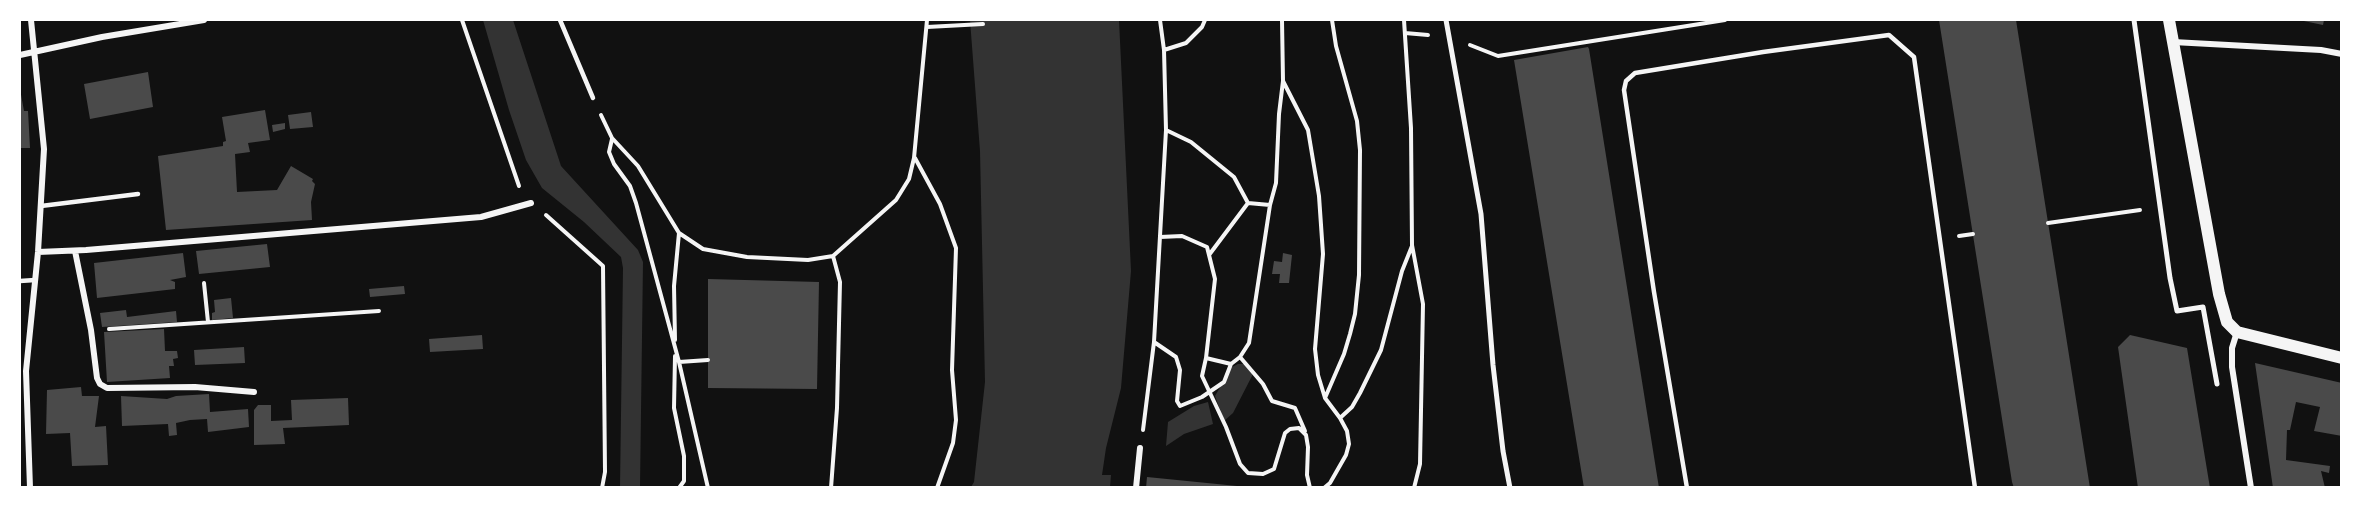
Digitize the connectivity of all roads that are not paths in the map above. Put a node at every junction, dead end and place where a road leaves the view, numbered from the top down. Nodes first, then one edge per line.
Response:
1 (31, 20) edge
2 (204, 20) edge
3 (560, 20) edge
4 (1446, 20) edge
5 (2134, 20) edge
6 (2169, 20) edge
7 (2173, 42) junction
8 (35, 50) junction
9 (20, 54) edge
10 (2342, 54) edge
11 (593, 98) road end
12 (138, 194) dead end
13 (531, 203) road end
14 (41, 206) junction
15 (75, 251) junction
16 (38, 252) junction
17 (35, 280) junction
18 (20, 281) edge
19 (2237, 332) junction
20 (2342, 358) edge
21 (2217, 384) dead end
22 (254, 392) dead end
23 (1140, 448) road end
24 (30, 488) edge
25 (1136, 488) edge
26 (1510, 488) edge
27 (1687, 488) edge
28 (1975, 488) edge
29 (2250, 488) edge

1 - 8 street
2 - 8 street
3 - 11 lane
4 - 26 street
5 - 21 street
6 - 7 main road
7 - 10 street
7 - 19 main road
8 - 9 street
8 - 14 street
12 - 14 lane
13 - 15 street
14 - 16 street
15 - 16 street
15 - 22 street
16 - 17 street
17 - 18 lane
17 - 24 street
19 - 20 main road
19 - 29 street
23 - 25 street
27 - 28 lane

